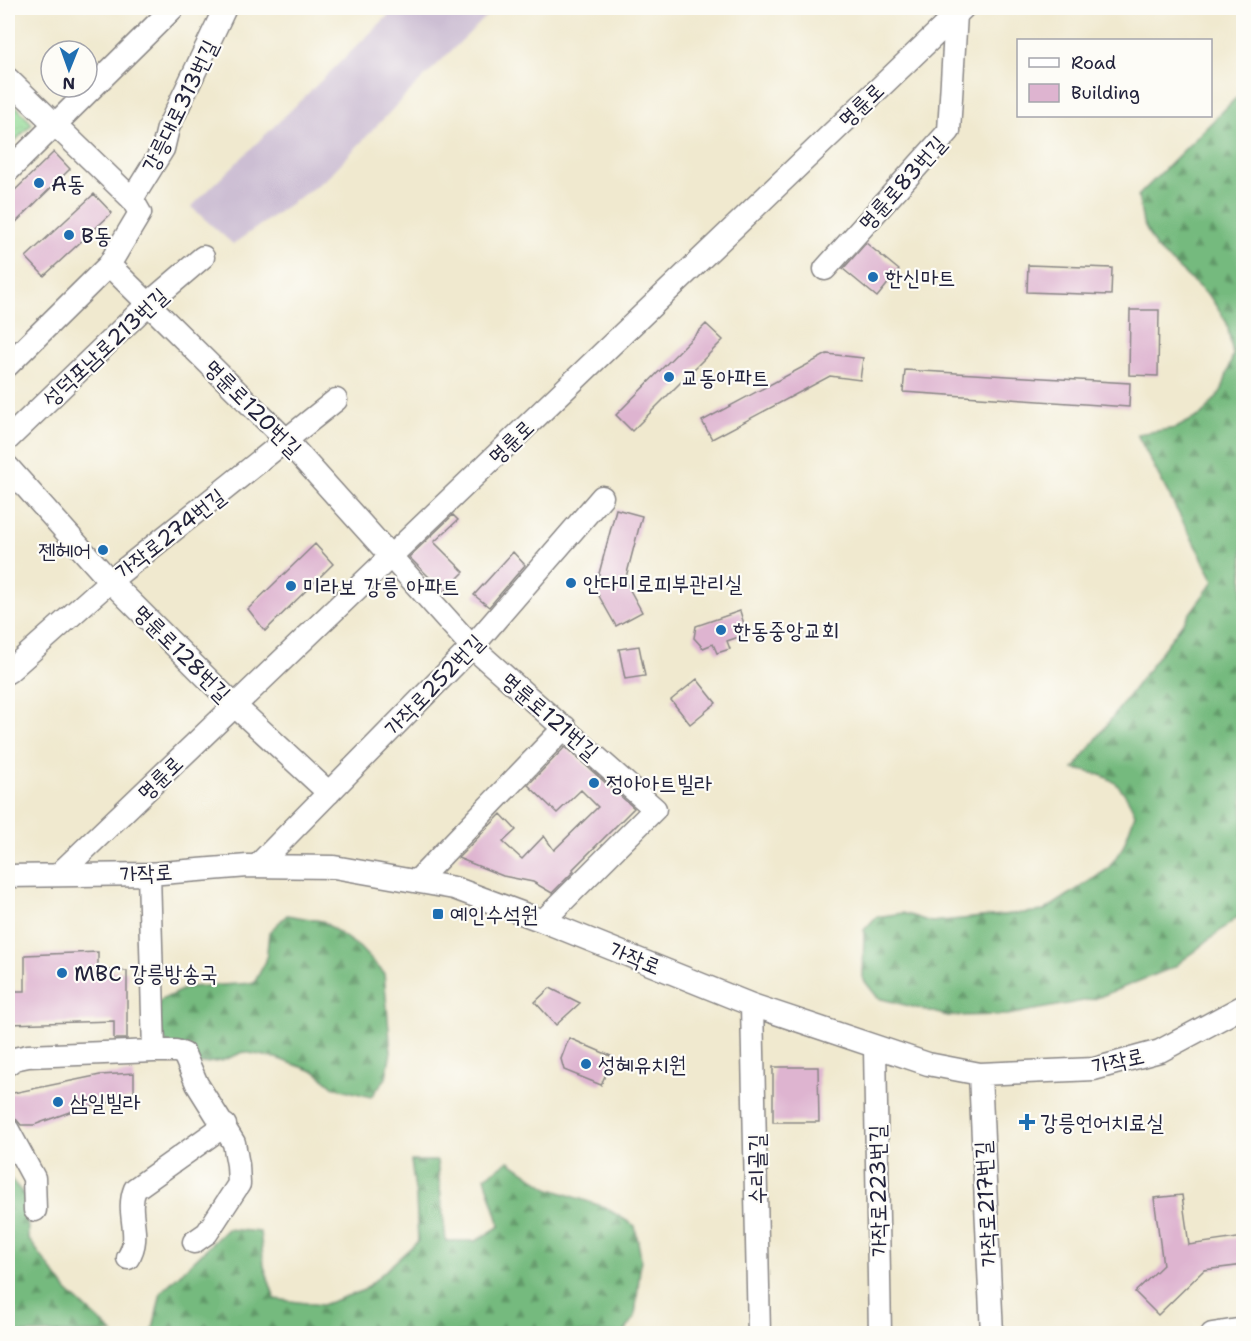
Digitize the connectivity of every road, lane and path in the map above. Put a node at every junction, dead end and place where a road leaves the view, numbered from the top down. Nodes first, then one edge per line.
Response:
1 (173, 8) edge
2 (225, 8) edge
3 (960, 11) edge
4 (8, 79) edge
5 (53, 125) junction
6 (8, 171) edge
7 (132, 199) junction
8 (203, 257) dead end
9 (109, 265) junction
10 (825, 269) dead end
11 (149, 303) junction
12 (8, 365) edge
13 (336, 400) dead end
14 (8, 439) edge
15 (287, 441) junction
16 (8, 467) edge
17 (602, 497) dead end
18 (392, 555) junction
19 (110, 581) junction
20 (472, 647) junction
21 (8, 672) edge
22 (235, 706) junction
23 (565, 728) junction
24 (329, 793) junction
25 (257, 866) junction
26 (149, 874) junction
27 (58, 875) junction
28 (8, 876) edge
29 (417, 881) junction
30 (543, 921) junction
31 (752, 1005) junction
32 (1244, 1006) edge
33 (875, 1048) junction
34 (154, 1051) junction
35 (8, 1064) edge
36 (980, 1074) junction
37 (225, 1125) junction
38 (8, 1130) edge
39 (35, 1210) dead end
40 (194, 1242) dead end
41 (128, 1258) dead end
42 (1244, 1329) edge
43 (759, 1334) edge
44 (880, 1334) edge
45 (992, 1334) edge
46 (1212, 1334) edge

1 - 5 street
2 - 7 street, 강릉대로313번길
3 - 10 street, 명륜로83번길
3 - 18 street, 명륜로
4 - 5 street
5 - 6 street
5 - 7 street
7 - 9 street, 강릉대로313번길
8 - 11 street, 성덕포남로213번길
9 - 11 street, 명륜로120번길
9 - 12 street, 강릉대로313번길
11 - 14 street, 성덕포남로213번길
11 - 15 street, 명륜로120번길
13 - 15 street, 가작로274번길
15 - 18 street, 명륜로120번길
15 - 19 street, 가작로274번길
16 - 19 street, 명륜로128번길
17 - 20 street, 가작로252번길
18 - 20 street, 명륜로121번길
18 - 22 street, 명륜로
19 - 21 street, 가작로274번길
19 - 22 street, 명륜로128번길
20 - 23 street, 명륜로121번길
20 - 24 street, 가작로252번길
22 - 24 street, 명륜로128번길
22 - 27 street, 명륜로
23 - 29 street
23 - 30 street, 명륜로121번길
24 - 25 street, 가작로252번길
25 - 26 street, 가작로
25 - 29 street, 가작로
26 - 27 street, 가작로
26 - 34 street
27 - 28 street, 가작로
29 - 30 street, 가작로
30 - 31 street, 가작로
31 - 33 street, 가작로
31 - 43 street, 수리골길
32 - 36 street, 가작로
33 - 36 street, 가작로
33 - 44 street, 가작로223번길
34 - 35 street
34 - 37 street
36 - 45 street, 가작로217번길
37 - 40 street
37 - 41 street
38 - 39 street
42 - 46 street

